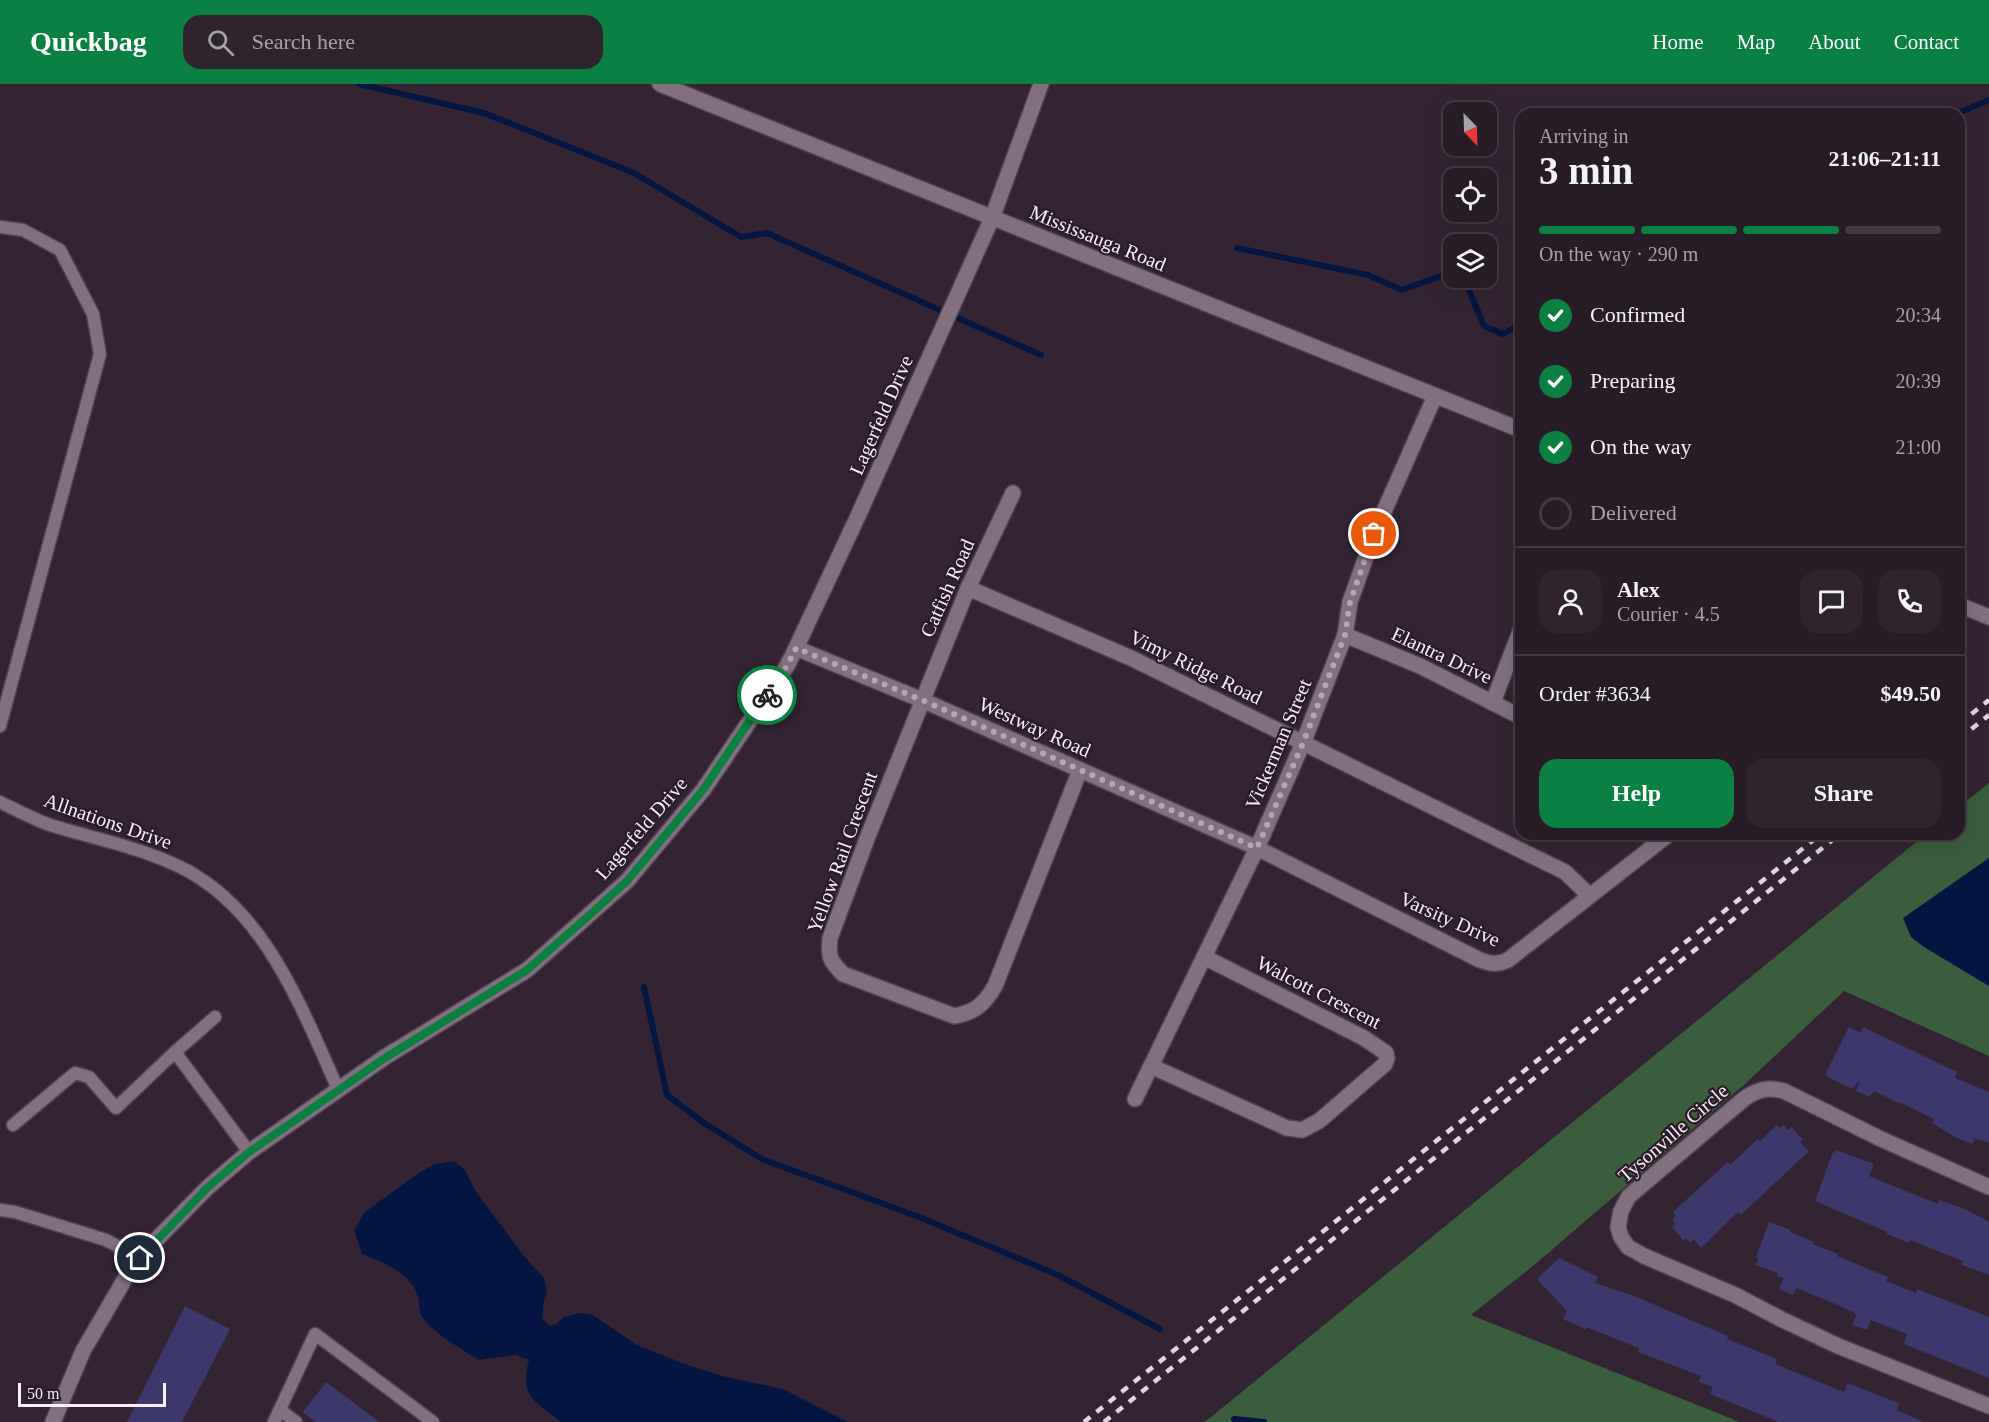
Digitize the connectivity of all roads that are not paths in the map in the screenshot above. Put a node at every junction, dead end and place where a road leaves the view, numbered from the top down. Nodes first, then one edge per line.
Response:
1 (660, 84) edge
2 (1041, 84) edge
3 (992, 218) junction
4 (0, 227) edge
5 (1435, 396) junction
6 (1515, 428) edge
7 (1013, 493) dead end
8 (968, 588) junction
9 (1965, 607) edge
10 (1989, 617) edge
11 (1345, 635) junction
12 (1515, 645) edge
13 (796, 648) junction
14 (922, 700) junction
15 (1493, 702) junction
16 (1515, 714) edge
17 (0, 726) edge
18 (1303, 743) junction
19 (1080, 770) junction
20 (0, 802) edge
21 (1661, 840) edge
22 (1257, 848) junction
23 (1589, 896) junction
24 (1204, 957) junction
25 (215, 1017) dead end
26 (175, 1052) junction
27 (1152, 1066) junction
28 (338, 1089) junction
29 (1136, 1099) dead end
30 (13, 1125) dead end
31 (249, 1152) junction
32 (1989, 1187) edge
33 (0, 1210) edge
34 (140, 1258) junction
35 (1989, 1406) edge
36 (280, 1410) junction
37 (53, 1422) edge
38 (274, 1422) edge
39 (296, 1422) edge
40 (433, 1422) edge

1 - 3 street, Mississauga Road
2 - 3 street, Lagerfeld Drive
3 - 5 street, Mississauga Road
3 - 13 street, Lagerfeld Drive
4 - 17 lane
5 - 6 street, Mississauga Road
5 - 11 street, Vickerman Street
7 - 8 street, Catfish Road
8 - 14 street, Catfish Road
8 - 18 street, Vimy Ridge Road
9 - 10 street
11 - 15 street, Elantra Drive
11 - 18 street, Vickerman Street
12 - 15 street
13 - 14 street, Westway Road
13 - 28 street, Lagerfeld Drive
14 - 19 street, Westway Road
14 - 19 street, Yellow Rail Crescent
15 - 16 street, Elantra Drive
18 - 22 street, Vickerman Street
18 - 23 street, Vimy Ridge Road
19 - 22 street, Westway Road
20 - 28 lane, Allnations Drive
21 - 23 street, Varsity Drive
22 - 23 street, Varsity Drive
22 - 24 street, Vickerman Street
24 - 27 street, Vickerman Street
24 - 27 street, Walcott Crescent
25 - 26 lane
26 - 30 lane
26 - 31 lane
27 - 29 street, Vickerman Street
28 - 31 street, Lagerfeld Drive
31 - 34 street, Lagerfeld Drive
32 - 35 street, Tysonville Circle
33 - 34 lane
34 - 37 street, Lagerfeld Drive
36 - 38 lane
36 - 39 lane
36 - 40 lane

